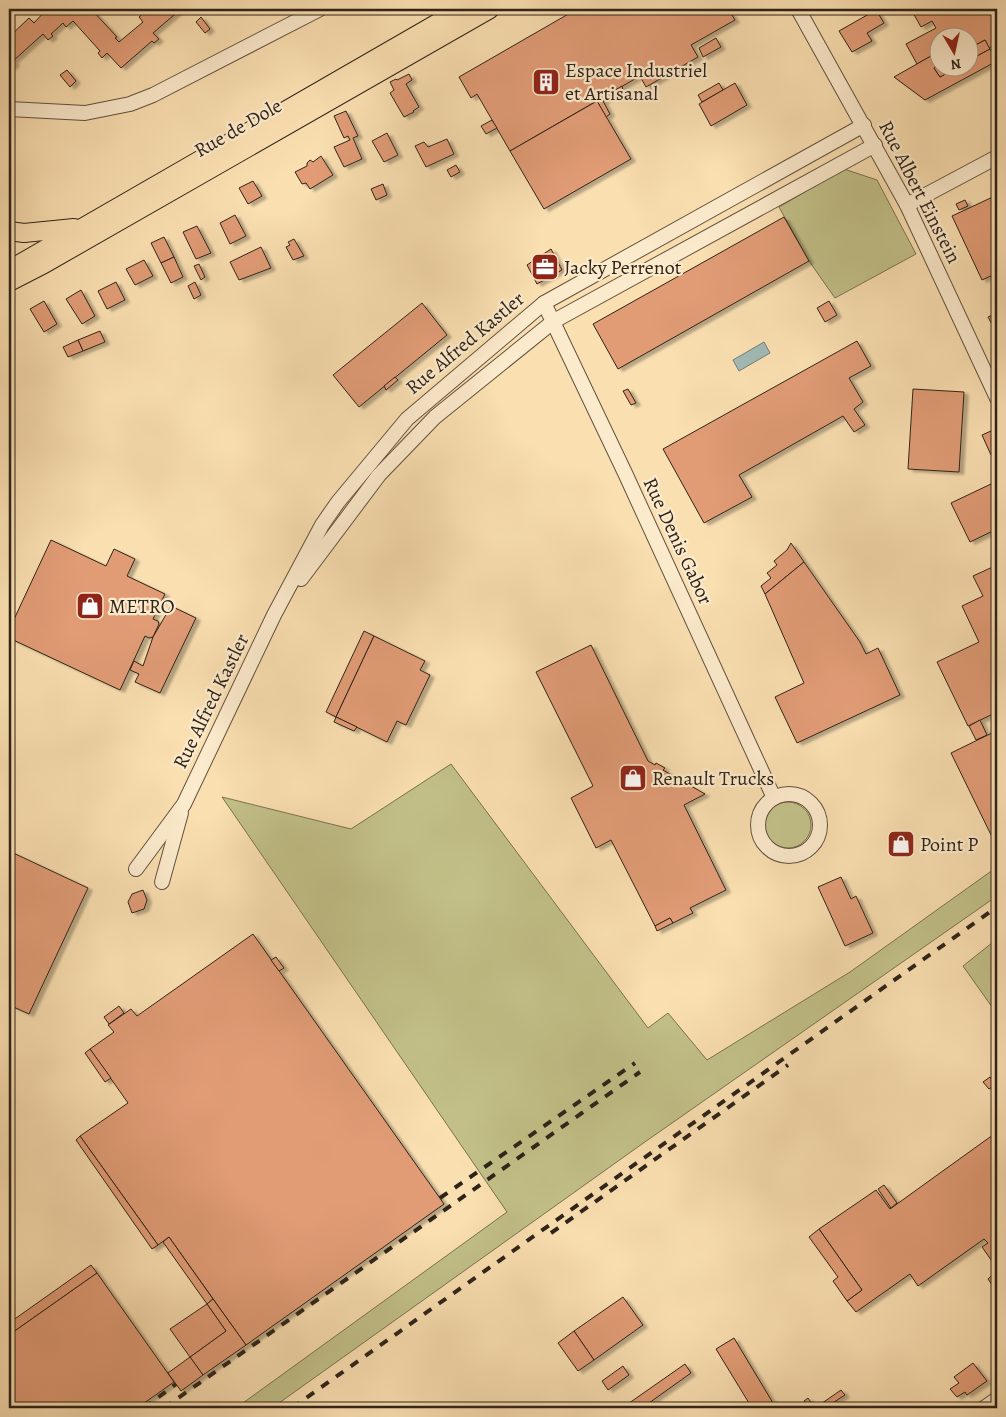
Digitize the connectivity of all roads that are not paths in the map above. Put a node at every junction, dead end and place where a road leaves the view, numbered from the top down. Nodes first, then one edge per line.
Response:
1 (320, 9) edge
2 (462, 9) edge
3 (489, 9) edge
4 (798, 9) edge
5 (9, 109) edge
6 (864, 125) junction
7 (875, 145) junction
8 (997, 157) edge
9 (907, 205) junction
10 (82, 227) junction
11 (9, 231) edge
12 (44, 264) junction
13 (9, 270) edge
14 (9, 282) edge
15 (9, 288) edge
16 (544, 302) junction
17 (554, 321) junction
18 (997, 398) edge
19 (274, 615) junction
20 (774, 798) junction
21 (184, 804) junction
22 (136, 870) dead end
23 (162, 882) dead end
24 (997, 1399) edge
25 (984, 1408) edge

1 - 5 street
2 - 10 main road, Rue de Dole
3 - 12 main road, Rue de Dole
4 - 6 street, Rue Albert Einstein
6 - 7 street, Rue Albert Einstein
6 - 16 street, Rue Alfred Kastler
7 - 9 street, Rue Albert Einstein
7 - 17 street, Rue Alfred Kastler
8 - 9 street
9 - 18 street, Rue Albert Einstein
10 - 11 main road
10 - 13 main road, Rue de Dole
12 - 14 main road, Rue de Dole
12 - 15 main road
16 - 17 street, Rue Denis Gabor
16 - 19 street, Rue Alfred Kastler
17 - 19 street, Rue Alfred Kastler
17 - 20 street, Rue Denis Gabor
19 - 21 street, Rue Alfred Kastler
20 - 20 street
21 - 22 street, Rue Alfred Kastler
21 - 23 street, Rue Alfred Kastler
24 - 25 street

